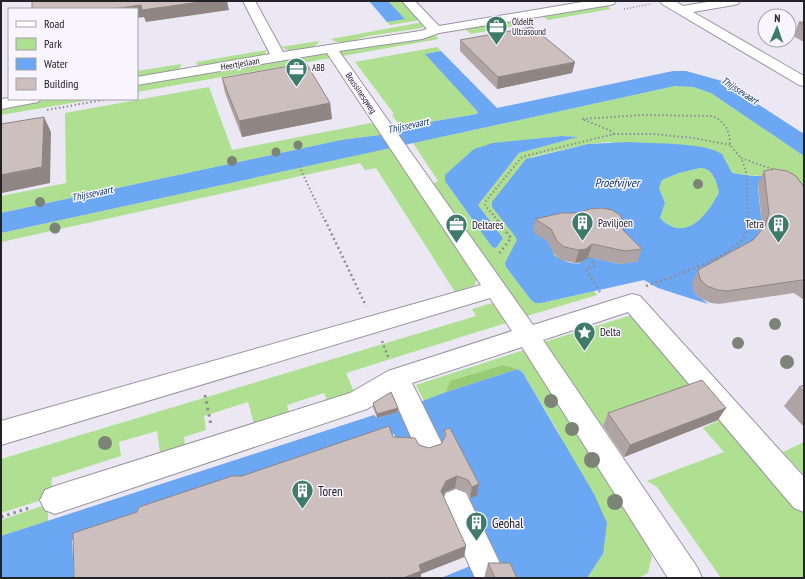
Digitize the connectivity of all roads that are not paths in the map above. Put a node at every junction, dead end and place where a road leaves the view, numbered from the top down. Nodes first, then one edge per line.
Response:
1 (249, 1) edge
2 (408, 1) edge
3 (610, 1) edge
4 (666, 1) edge
5 (734, 1) edge
6 (516, 6) dead end
7 (682, 10) junction
8 (528, 15) junction
9 (436, 30) junction
10 (337, 47) junction
11 (279, 57) junction
12 (138, 81) edge
13 (804, 82) edge
14 (26, 100) edge
15 (1, 104) edge
16 (494, 289) junction
17 (527, 335) junction
18 (397, 378) junction
19 (1, 433) edge
20 (429, 446) edge
21 (804, 498) edge
22 (55, 500) road end
23 (456, 504) dead end
24 (491, 578) edge
25 (686, 578) edge

1 - 11 street
2 - 9 street
3 - 8 street, Heertjeslaan
4 - 7 street
5 - 7 street
6 - 8 street
7 - 13 street
8 - 9 street, Heertjeslaan
9 - 10 street, Heertjeslaan
10 - 11 street, Heertjeslaan
10 - 16 street, Boussinesqweg
11 - 12 street, Heertjeslaan
14 - 15 street
16 - 17 street, Boussinesqweg
16 - 19 street
17 - 18 street
17 - 21 street
17 - 25 street, Boussinesqweg
18 - 20 street
18 - 22 street
23 - 24 street

